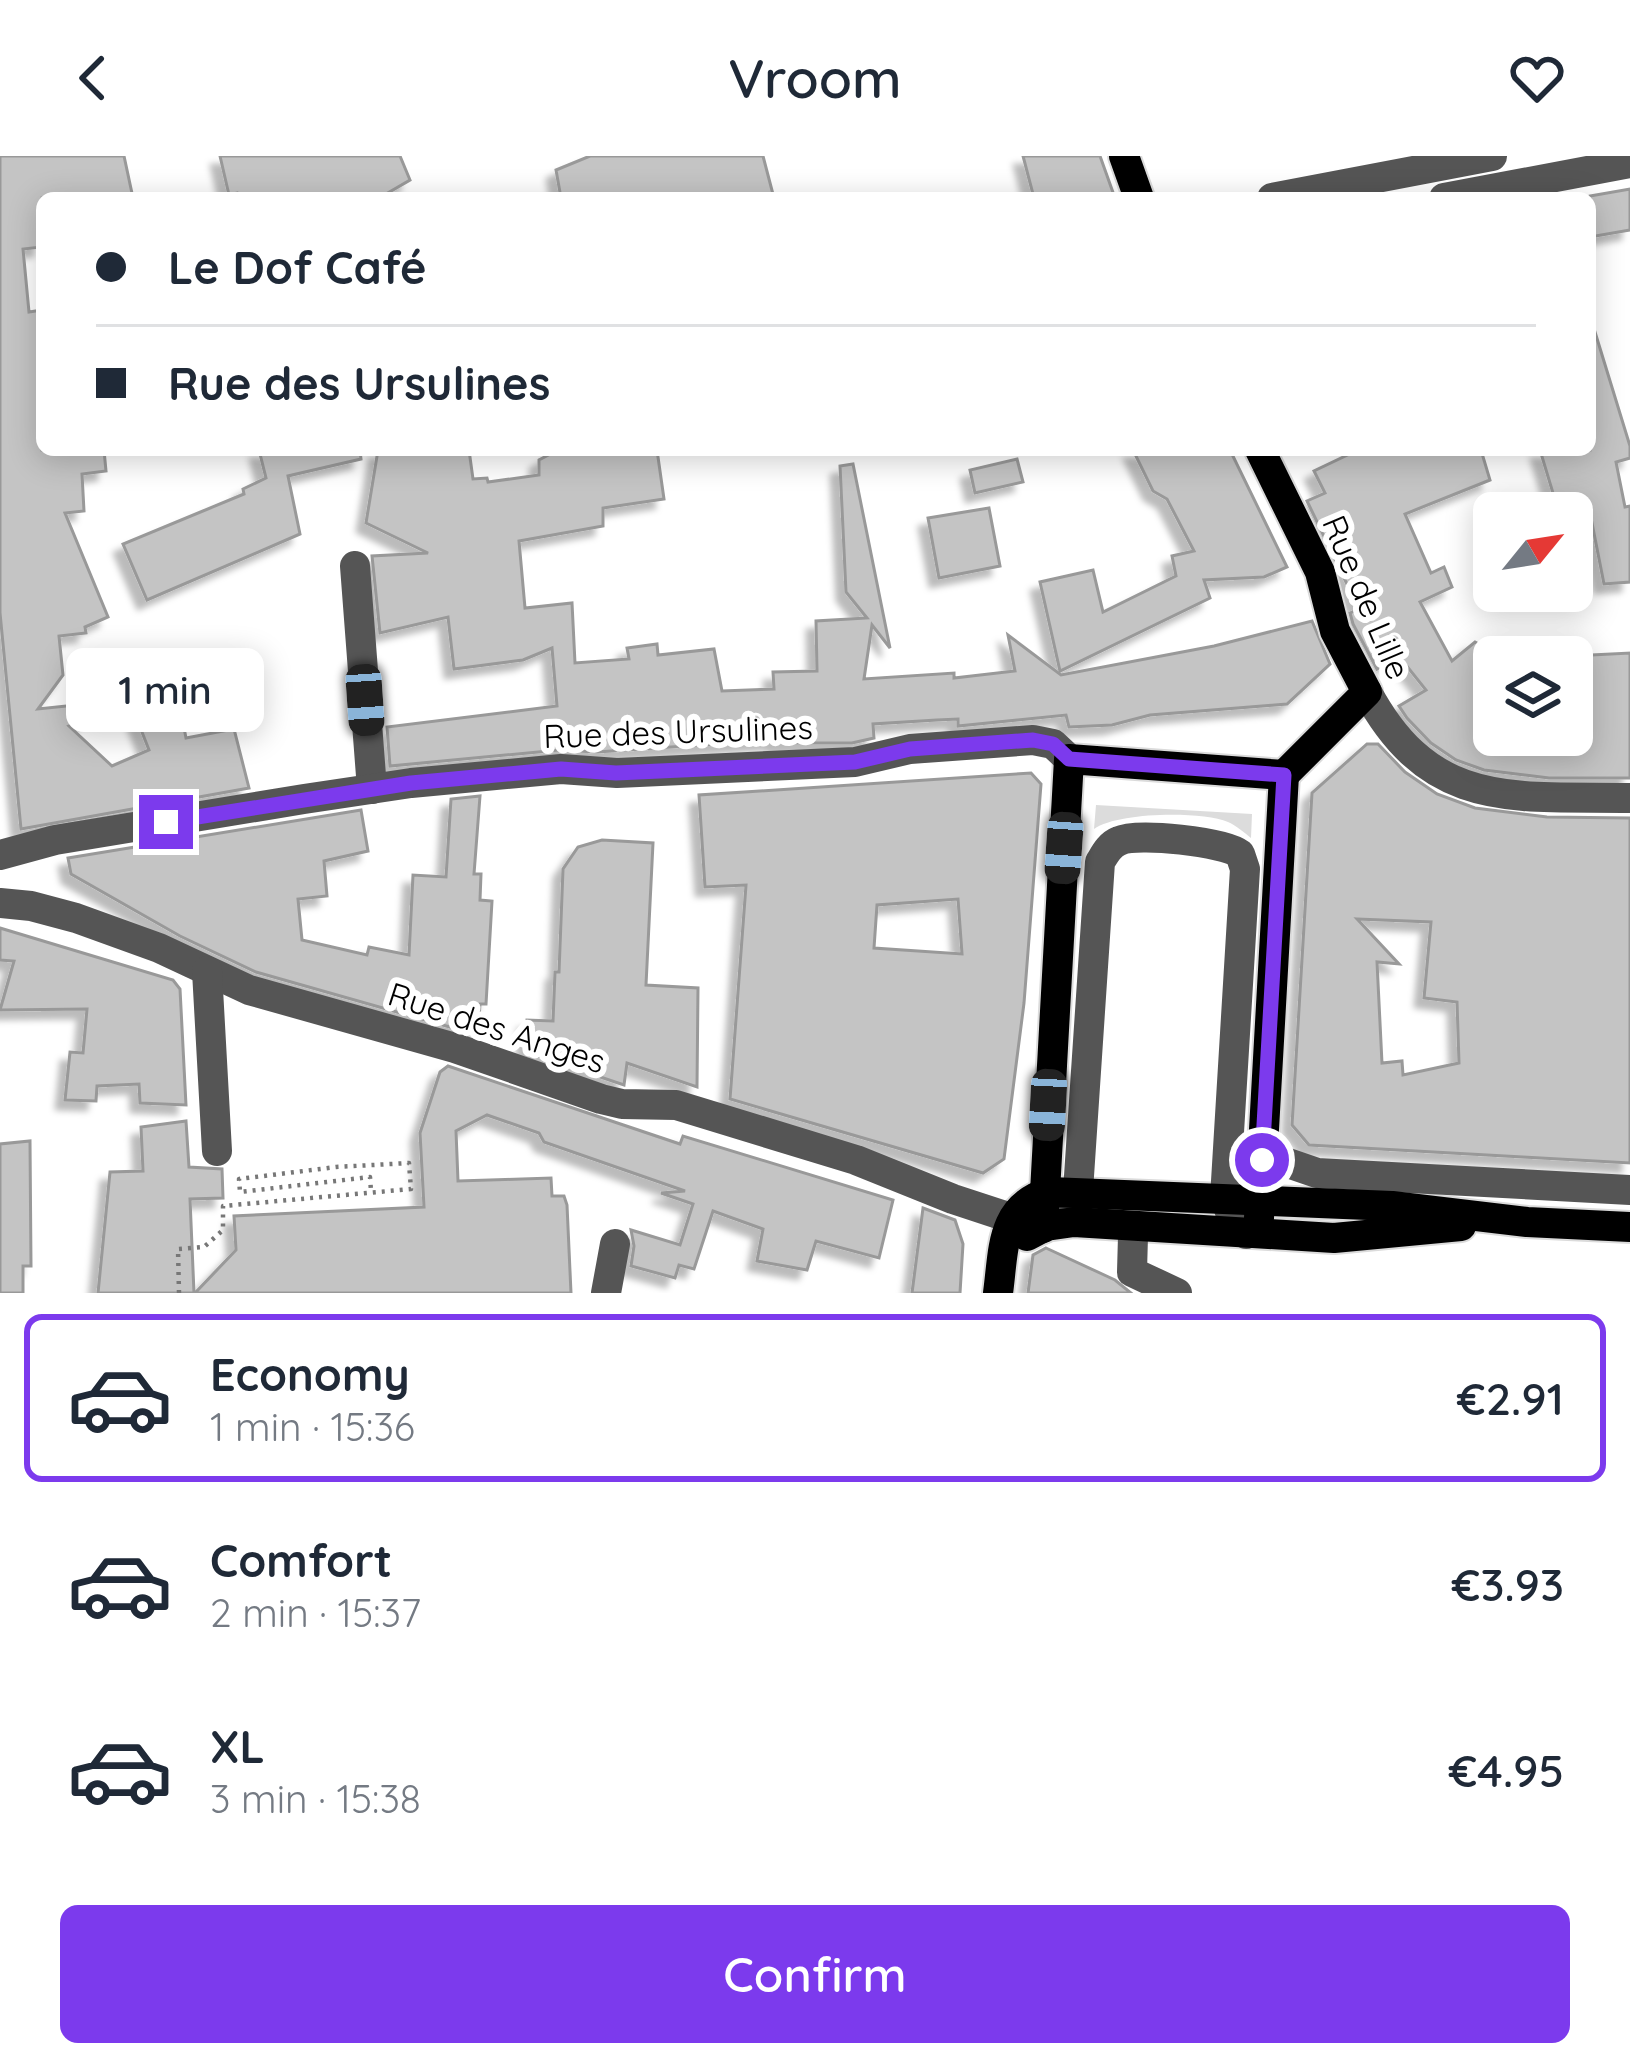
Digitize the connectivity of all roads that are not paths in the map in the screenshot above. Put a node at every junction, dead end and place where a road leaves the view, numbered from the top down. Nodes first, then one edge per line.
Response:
1 (1124, 156) edge
2 (1492, 156) edge
3 (1630, 163) edge
4 (1137, 192) edge
5 (1303, 192) edge
6 (1476, 192) edge
7 (1263, 456) edge
8 (355, 566) dead end
9 (1367, 692) junction
10 (1069, 759) junction
11 (1284, 775) junction
12 (372, 789) junction
13 (1630, 798) edge
14 (0, 855) edge
15 (0, 903) edge
16 (208, 971) junction
17 (217, 1151) dead end
18 (1285, 1162) dead end
19 (1630, 1190) edge
20 (1078, 1191) junction
21 (1043, 1193) junction
22 (1225, 1198) junction
23 (1260, 1199) junction
24 (1010, 1220) junction
25 (1527, 1222) junction
26 (1049, 1226) junction
27 (1630, 1227) edge
28 (1252, 1235) junction
29 (1132, 1236) dead end
30 (615, 1244) dead end
31 (1000, 1280) edge
32 (606, 1293) edge
33 (1177, 1293) edge

1 - 4 main road
2 - 5 street
3 - 6 street
7 - 9 main road, Rue de Lille
8 - 12 street
9 - 11 main road
9 - 13 street, Rue de Lille
10 - 11 main road
10 - 12 street, Rue des Ursulines
10 - 21 main road
11 - 23 main road
12 - 14 street, Rue des Ursulines
15 - 16 street, Rue des Anges
16 - 17 street
16 - 24 street, Rue des Anges
18 - 19 street
20 - 21 main road
20 - 22 main road
20 - 22 street
20 - 26 street
21 - 24 main road
21 - 26 main road
22 - 23 main road
22 - 28 street
23 - 25 main road
23 - 28 main road
24 - 26 street, Rue des Anges
24 - 31 main road
25 - 27 main road
25 - 28 main road
26 - 28 main road
26 - 31 main road
29 - 33 street
30 - 32 street

